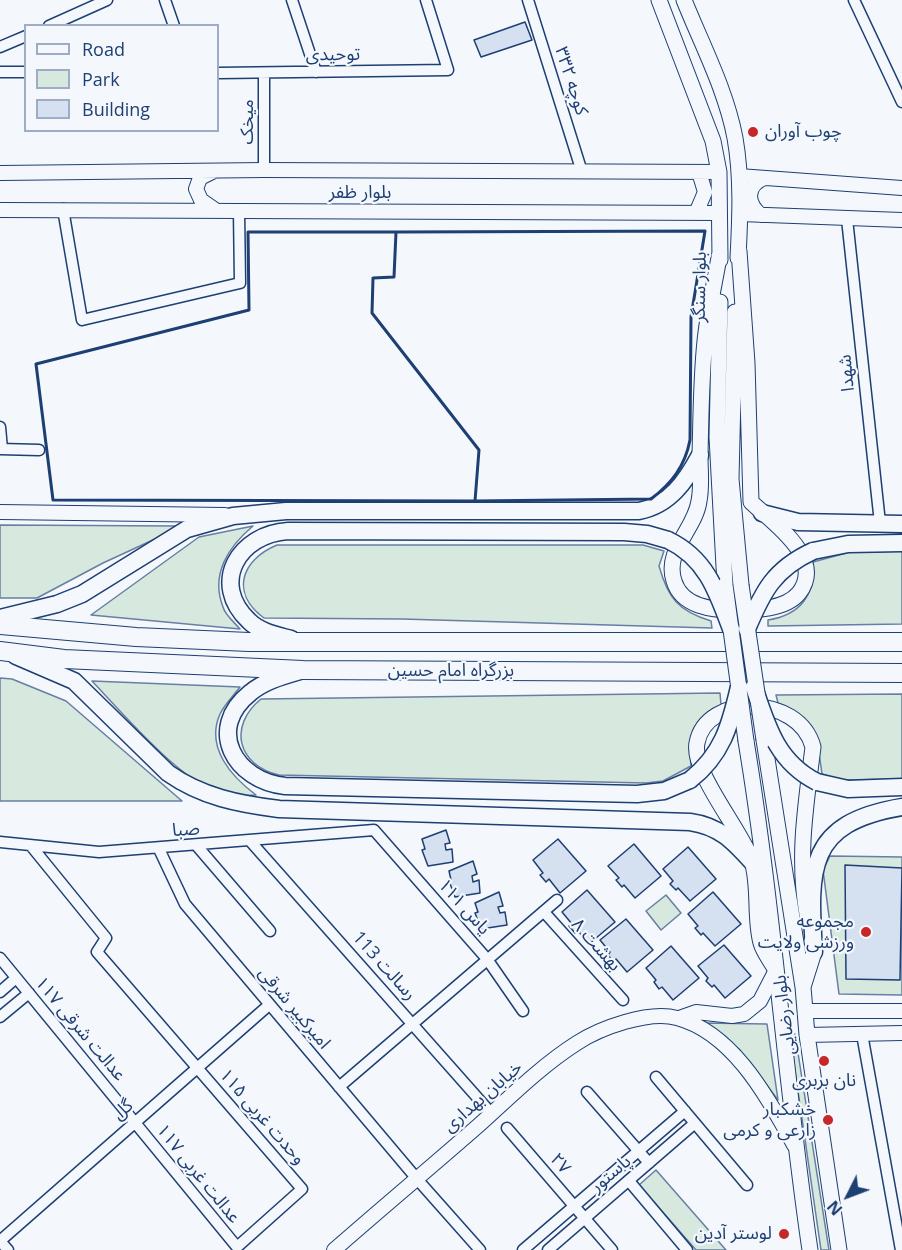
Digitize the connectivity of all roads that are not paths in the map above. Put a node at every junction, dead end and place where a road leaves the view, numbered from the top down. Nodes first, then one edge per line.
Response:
1 (107, 0) edge
2 (165, 0) edge
3 (292, 0) edge
4 (426, 0) edge
5 (528, 0) edge
6 (659, 0) edge
7 (684, 0) edge
8 (854, 0) edge
9 (53, 24) edge
10 (173, 24) edge
11 (24, 37) edge
12 (0, 47) edge
13 (0, 72) edge
14 (24, 72) edge
15 (316, 72) junction
16 (219, 73) edge
17 (264, 74) junction
18 (902, 102) edge
19 (264, 170) junction
20 (216, 171) junction
21 (582, 172) junction
22 (699, 172) junction
23 (718, 172) junction
24 (0, 173) edge
25 (739, 176) junction
26 (764, 178) junction
27 (902, 188) edge
28 (63, 209) junction
29 (0, 210) edge
30 (215, 210) junction
31 (239, 211) junction
32 (697, 212) junction
33 (719, 213) junction
34 (740, 214) junction
35 (761, 215) junction
36 (847, 219) junction
37 (902, 220) edge
38 (738, 250) junction
39 (720, 252) junction
40 (0, 427) edge
41 (1, 449) edge
42 (39, 450) dead end
43 (700, 455) junction
44 (0, 512) edge
45 (762, 513) junction
46 (242, 515) junction
47 (880, 523) junction
48 (902, 524) edge
49 (902, 543) edge
50 (0, 618) edge
51 (0, 625) edge
52 (739, 629) junction
53 (300, 642) junction
54 (902, 642) edge
55 (2, 651) edge
56 (303, 670) junction
57 (902, 673) edge
58 (746, 687) junction
59 (902, 787) edge
60 (902, 807) edge
61 (374, 830) joint
62 (0, 842) edge
63 (251, 842) junction
64 (197, 846) junction
65 (32, 847) junction
66 (159, 849) junction
67 (752, 862) junction
68 (557, 900) dead end
69 (544, 912) junction
70 (270, 931) dead end
71 (814, 952) junction
72 (0, 958) edge
73 (487, 958) junction
74 (775, 970) junction
75 (16, 978) junction
76 (803, 987) junction
77 (0, 992) edge
78 (29, 993) junction
79 (623, 1000) dead end
80 (269, 1005) junction
81 (523, 1011) dead end
82 (805, 1011) junction
83 (902, 1011) edge
84 (0, 1017) edge
85 (679, 1018) junction
86 (413, 1022) junction
87 (902, 1033) edge
88 (862, 1034) junction
89 (807, 1035) junction
90 (196, 1067) junction
91 (656, 1077) dead end
92 (339, 1087) junction
93 (587, 1092) dead end
94 (685, 1111) junction
95 (491, 1113) junction
96 (134, 1121) junction
97 (695, 1123) junction
98 (507, 1128) dead end
99 (794, 1145) junction
100 (638, 1151) junction
101 (649, 1163) junction
102 (417, 1179) junction
103 (629, 1181) junction
104 (747, 1185) dead end
105 (575, 1206) junction
106 (585, 1218) junction
107 (0, 1241) edge
108 (237, 1247) joint
109 (8, 1250) edge
110 (334, 1250) edge
111 (480, 1250) edge
112 (523, 1250) edge
113 (548, 1250) edge
114 (612, 1250) edge
115 (687, 1250) edge
116 (810, 1250) edge
117 (838, 1250) edge
118 (901, 1250) edge

1 - 9 street
2 - 10 street
3 - 15 street
4 - 15 street, توحیدی
5 - 21 street, کوچه ۳۳۲
6 - 23 main road, بلوار سنگر
7 - 25 main road, بلوار سنگر
8 - 18 street
11 - 12 street
13 - 14 street
15 - 17 street, توحیدی
16 - 17 street, توحیدی
17 - 19 street, میخک
19 - 20 street, بلوار ظفر
19 - 21 street, بلوار ظفر
20 - 24 street, بلوار ظفر
20 - 30 street
21 - 22 street, بلوار ظفر
22 - 23 street, بلوار ظفر
22 - 32 street
23 - 33 main road, بلوار سنگر
25 - 26 street
25 - 34 main road, بلوار سنگر
26 - 27 street
26 - 35 street
28 - 29 street, بلوار ظفر
28 - 30 street, بلوار ظفر
28 - 31 street
30 - 31 street, بلوار ظفر
31 - 32 street, بلوار ظفر
32 - 33 street, بلوار ظفر
33 - 39 main road, بلوار سنگر
34 - 35 street
34 - 38 main road, بلوار سنگر
35 - 36 street
36 - 37 street
36 - 47 street, شهدا
38 - 45 main road
38 - 52 main road, بلوار سنگر, bridge
39 - 43 main road
39 - 52 main road, بلوار سنگر, bridge
40 - 41 street
41 - 42 street
43 - 45 main road
43 - 46 main road
44 - 46 street
45 - 47 main road
46 - 50 main road
47 - 48 main road
49 - 52 main road, bridge
51 - 53 highway, بزرگراه امام حسین
52 - 53 main road, bridge
52 - 58 main road, bridge
53 - 54 highway, بزرگراه امام حسین
55 - 56 highway, بزرگراه امام حسین
55 - 67 main road
56 - 57 highway, بزرگراه امام حسین
56 - 58 main road, bridge
58 - 59 main road, bridge
58 - 74 main road, بلوار رضایی, bridge
58 - 76 main road, بلوار رضایی, bridge
60 - 71 main road
61 - 63 street, صبا
61 - 73 street, یاس ۱۱۱
62 - 65 street, صبا
63 - 64 street, صبا
63 - 86 street, رسالت 113
64 - 66 street, صبا
64 - 70 street
65 - 66 street, صبا
65 - 90 street, ۱۱۵ وحدت غربی
66 - 80 street, امیرکبیر شرقی
67 - 71 main road
67 - 74 main road
68 - 69 street
69 - 73 street
69 - 79 street, ۸ بهشت
71 - 76 main road
72 - 75 street, ۱۱۷ عدالت شرقی
73 - 81 street, یاس ۱۱۱
73 - 86 street
74 - 85 street, خیابان بهداری
74 - 99 main road, بلوار رضایی
75 - 77 street
75 - 78 street, ۱۱۷ عدالت شرقی
76 - 82 main road, بلوار رضایی
78 - 84 street
78 - 96 street, ۱۱۷ عدالت شرقی
80 - 90 street, گل
80 - 92 street, امیرکبیر شرقی
82 - 83 street
82 - 89 main road, بلوار رضایی
85 - 95 street, خیابان بهداری
85 - 99 street, خیابان بهداری
86 - 92 street
86 - 95 street, رسالت 113
87 - 88 street
88 - 89 street
88 - 118 street
89 - 117 main road, بلوار رضایی
90 - 96 street, گل
90 - 108 street, ۱۱۵ وحدت غربی
91 - 94 street
92 - 102 street, امیرکبیر شرقی
93 - 100 street
94 - 97 street
94 - 100 street
95 - 102 street, خیابان بهداری
96 - 107 street, گل
96 - 108 street, ۱۱۷ عدالت غربی
97 - 101 street, پاستور
97 - 104 street
98 - 105 street, ۲۷
99 - 116 main road, بلوار رضایی
100 - 101 street
100 - 105 street
101 - 103 street, پاستور
102 - 110 street, خیابان بهداری
102 - 111 street, امیرکبیر شرقی
103 - 106 street, پاستور
103 - 115 street
105 - 106 street, ۲۷
105 - 112 street
106 - 113 street, پاستور
106 - 114 street, ۲۷
107 - 109 street

